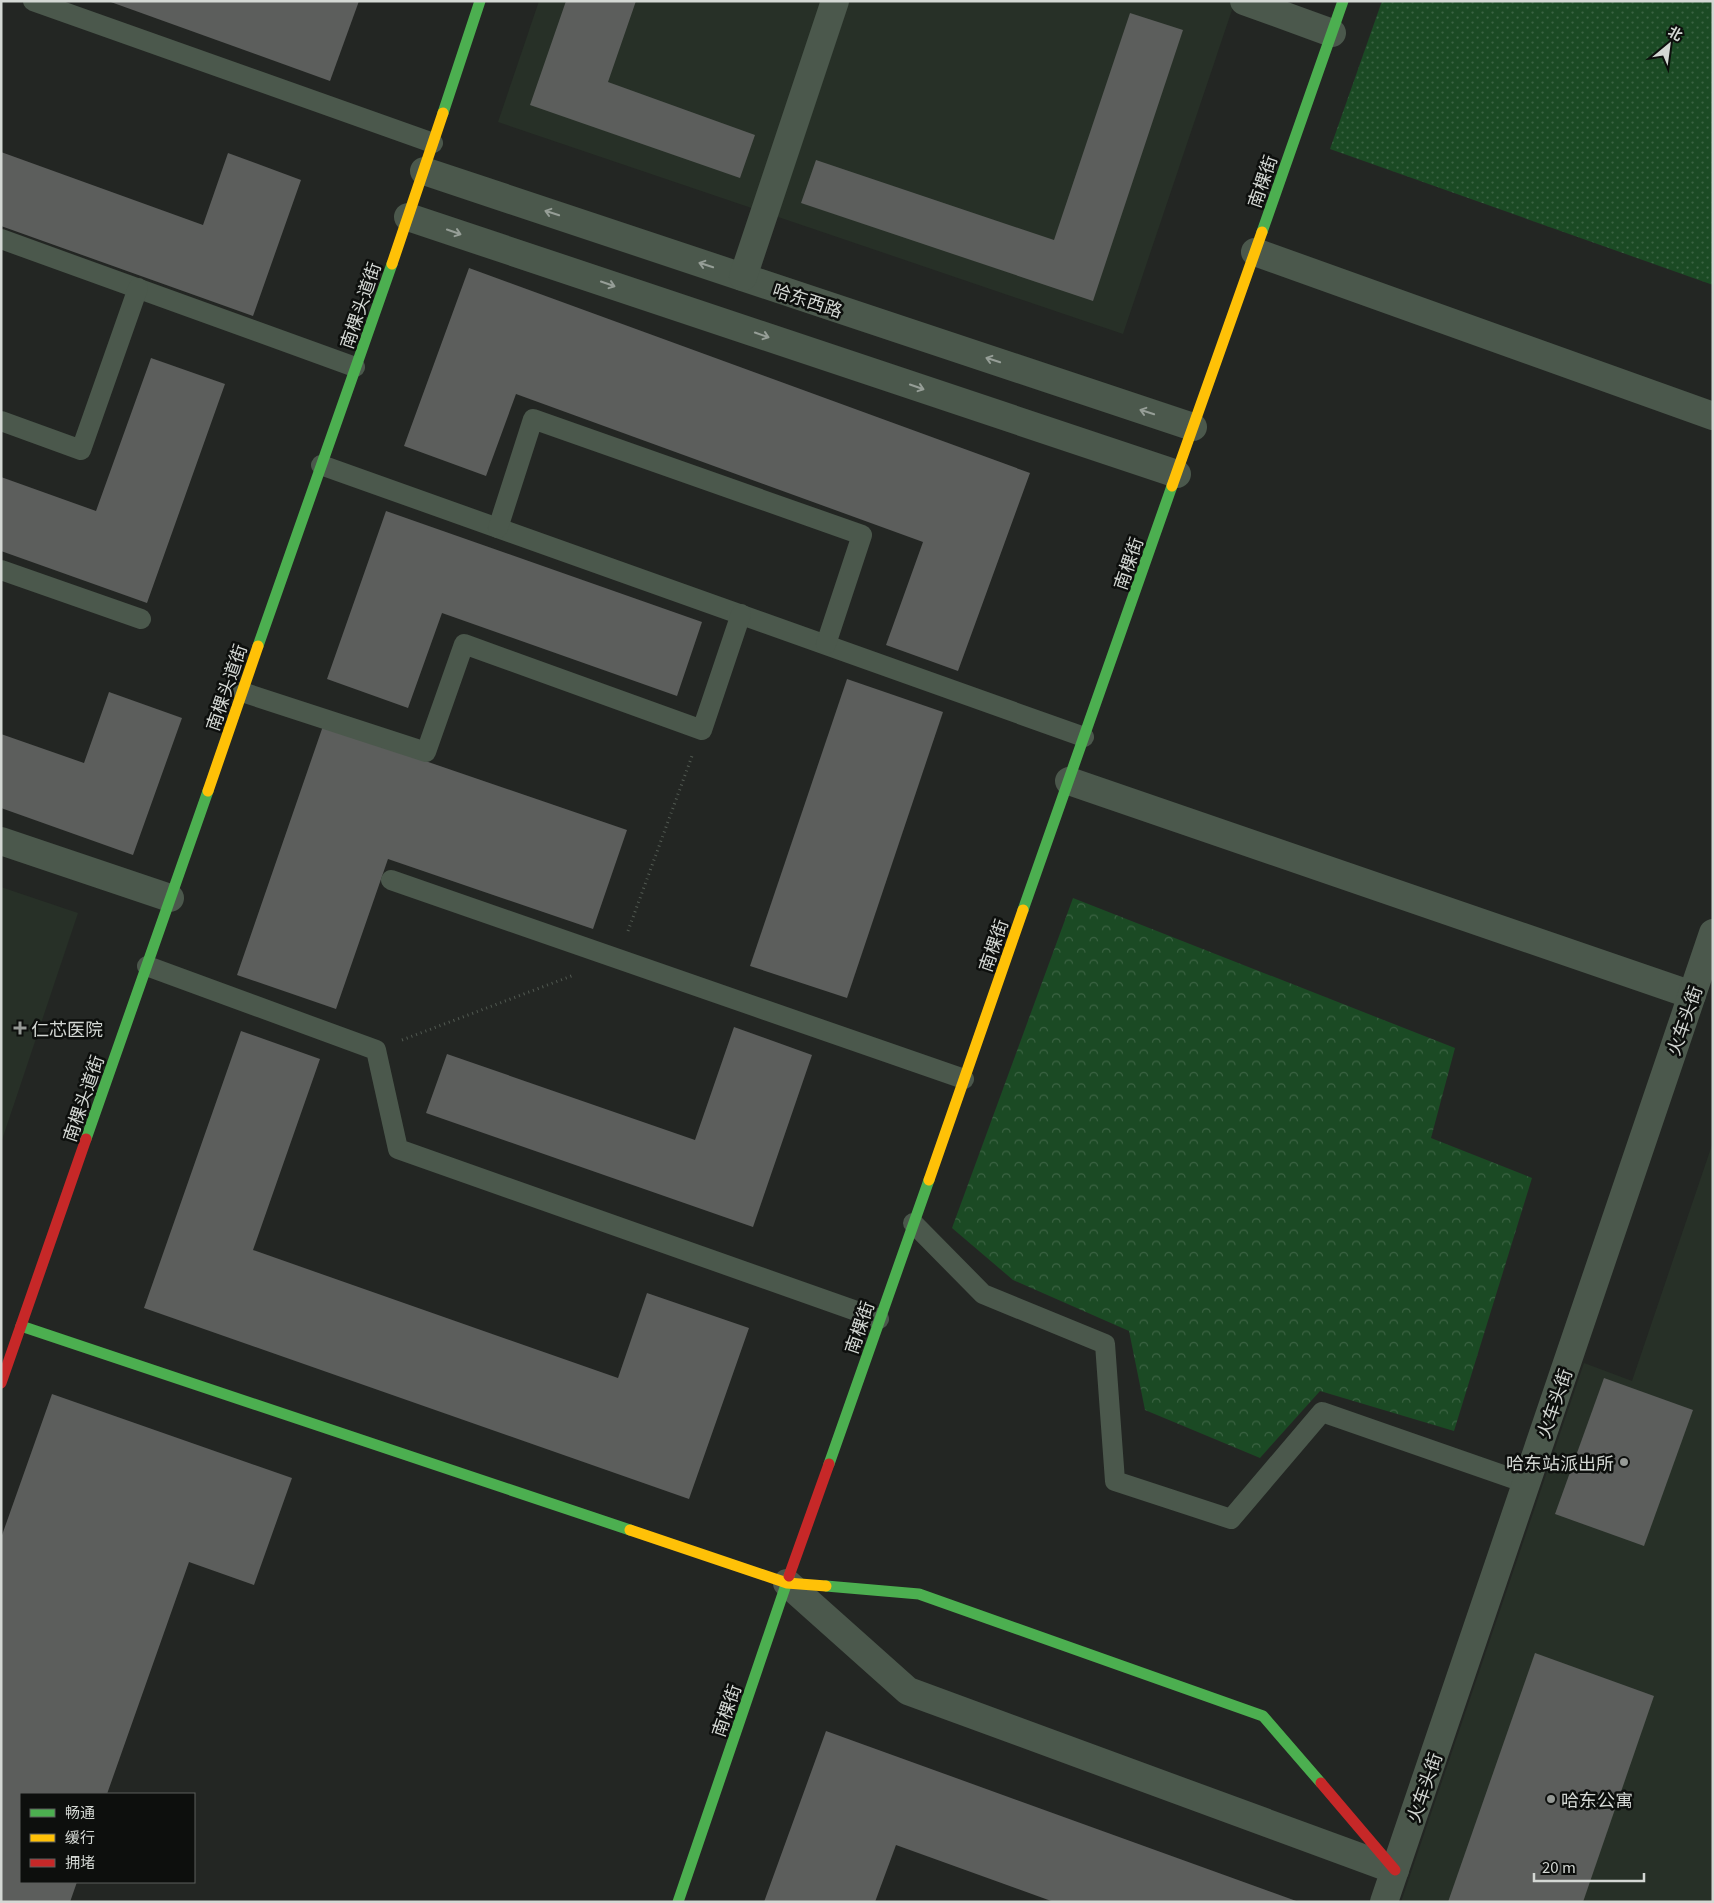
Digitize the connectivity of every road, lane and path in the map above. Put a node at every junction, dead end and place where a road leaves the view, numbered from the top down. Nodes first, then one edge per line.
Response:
1 (33, 1) edge
2 (480, 1) edge
3 (835, 1) edge
4 (1244, 1) edge
5 (1344, 1) edge
6 (1332, 32) junction
7 (433, 143) junction
8 (424, 170) junction
9 (408, 216) junction
10 (1, 239) edge
11 (1255, 252) junction
12 (742, 277) junction
13 (138, 288) junction
14 (355, 367) junction
15 (1713, 416) edge
16 (1, 421) edge
17 (1193, 427) junction
18 (321, 465) junction
19 (1177, 474) junction
20 (498, 528) junction
21 (1, 570) edge
22 (741, 614) junction
23 (141, 620) dead end
24 (826, 644) junction
25 (242, 692) junction
26 (1084, 737) junction
27 (1069, 781) junction
28 (1, 841) edge
29 (391, 880) dead end
30 (170, 898) junction
31 (1713, 933) edge
32 (146, 966) junction
33 (1692, 995) junction
34 (964, 1079) junction
35 (913, 1223) junction
36 (879, 1319) junction
37 (21, 1326) junction
38 (1, 1384) edge
39 (1526, 1483) junction
40 (787, 1583) junction
41 (1395, 1870) junction
42 (678, 1902) edge
43 (1384, 1902) edge

1 - 7 lane
2 - 7 street, 南棵头道街
3 - 12 street
4 - 6 street
5 - 6 street, 南棵街
6 - 11 street, 南棵街
7 - 8 street, 南棵头道街
8 - 9 street, 南棵头道街
12 -> 8 street, 哈东西路
9 - 14 street, 南棵头道街
9 -> 19 street
10 - 13 lane
11 - 15 street
11 - 17 street, 南棵街
17 -> 12 street, 哈东西路
13 - 14 lane
13 - 16 lane
14 - 18 street, 南棵头道街
17 - 19 street, 南棵街
18 - 20 lane
18 - 25 street, 南棵头道街
19 - 26 street, 南棵街
20 - 22 lane
20 - 24 lane
21 - 23 lane
22 - 24 lane
22 - 25 lane
24 - 26 lane
25 - 30 street, 南棵头道街
26 - 27 street, 南棵街
27 - 33 street
27 - 34 street, 南棵街
28 - 30 street
29 - 34 lane
30 - 32 street, 南棵头道街
31 - 33 street, 火车头街
32 - 36 lane
32 - 37 street, 南棵头道街
33 - 39 street, 火车头街
34 - 35 street, 南棵街
35 - 36 street, 南棵街
35 - 39 lane
36 - 40 street, 南棵街
37 - 38 street, 南棵头道街
37 - 40 street
39 - 41 street, 火车头街
40 - 41 street
40 - 41 street
40 - 42 street, 南棵街
41 - 43 street, 火车头街

